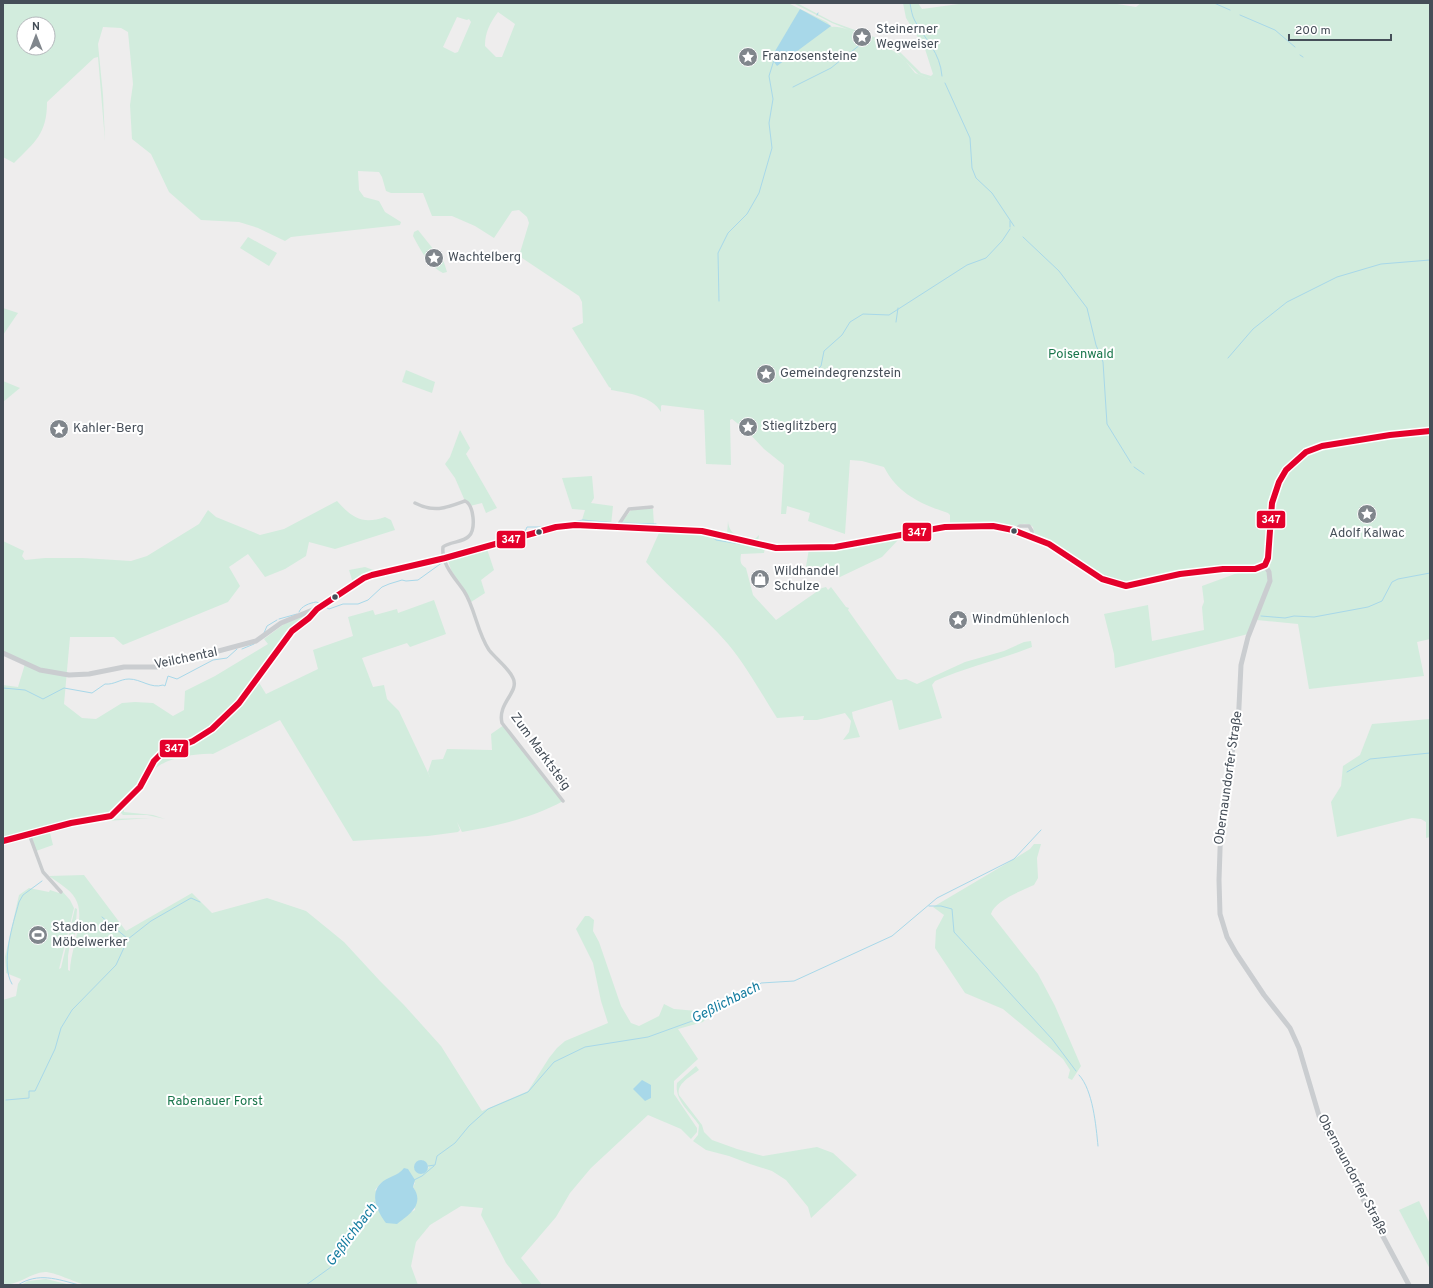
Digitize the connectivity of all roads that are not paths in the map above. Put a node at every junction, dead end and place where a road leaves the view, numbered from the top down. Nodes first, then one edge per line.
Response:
1 (1430, 431) edge
2 (415, 502) dead end
3 (652, 507) dead end
4 (617, 527) junction
5 (1013, 530) junction
6 (1032, 537) junction
7 (445, 561) junction
8 (1265, 565) junction
9 (317, 609) junction
10 (3, 653) edge
11 (563, 801) dead end
12 (29, 834) junction
13 (3, 841) edge
14 (61, 892) dead end
15 (1409, 1285) edge

1 - 8 street
2 - 7 street
3 - 4 street
4 - 5 street
4 - 7 street
5 - 6 street
5 - 6 street
6 - 8 street
7 - 9 street
7 - 11 street, Zum Marktsteig
8 - 15 street, Obernaundorfer Straße
9 - 10 street, Veilchental
9 - 12 street
12 - 13 street
12 - 14 street

